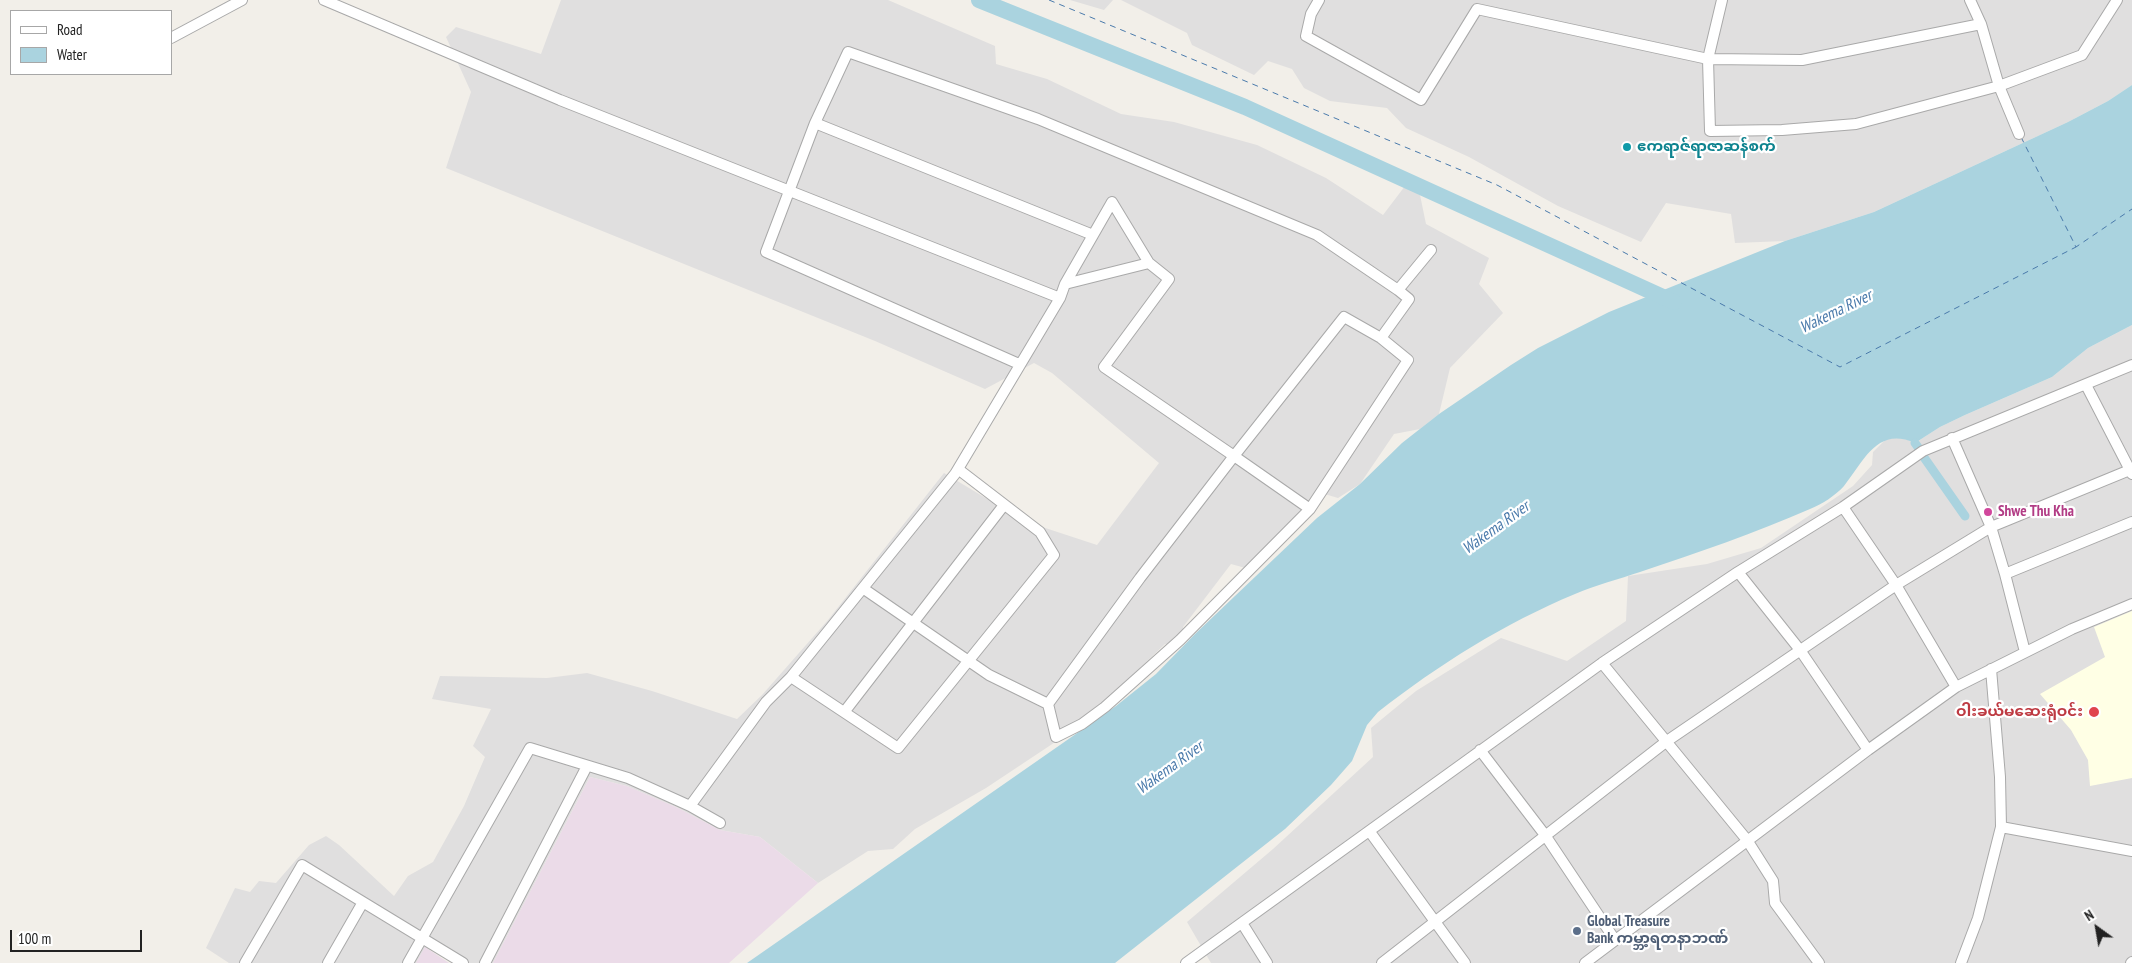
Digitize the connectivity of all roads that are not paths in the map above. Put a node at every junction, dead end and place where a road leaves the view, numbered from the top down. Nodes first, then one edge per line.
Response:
1 (242, 0) edge
2 (324, 0) edge
3 (1319, 0) edge
4 (1722, 0) edge
5 (1970, 0) edge
6 (2117, 0) edge
7 (1478, 5) edge
8 (1980, 24) junction
9 (172, 37) edge
10 (1708, 59) junction
11 (1999, 86) junction
12 (815, 123) junction
13 (2019, 134) dead end
14 (790, 191) junction
15 (1093, 235) junction
16 (1431, 250) dead end
17 (1149, 263) junction
18 (1065, 284) junction
19 (1398, 290) junction
20 (1060, 298) junction
21 (1380, 338) junction
22 (1019, 364) junction
23 (2132, 365) edge
24 (2086, 385) junction
25 (1952, 438) junction
26 (1234, 456) junction
27 (958, 470) junction
28 (2131, 471) edge
29 (1004, 505) junction
30 (1843, 507) junction
31 (1310, 509) junction
32 (2132, 522) edge
33 (1991, 527) junction
34 (1738, 572) junction
35 (2006, 574) junction
36 (1896, 585) junction
37 (864, 589) junction
38 (2132, 604) edge
39 (914, 624) junction
40 (1800, 650) junction
41 (2024, 652) junction
42 (968, 661) junction
43 (1602, 663) junction
44 (1991, 669) junction
45 (791, 677) junction
46 (1956, 687) junction
47 (1048, 704) junction
48 (845, 711) junction
49 (1667, 741) junction
50 (1480, 750) junction
51 (1868, 750) junction
52 (587, 766) junction
53 (690, 806) junction
54 (720, 823) dead end
55 (2001, 827) junction
56 (1370, 832) junction
57 (1545, 835) junction
58 (1747, 840) junction
59 (2132, 851) edge
60 (363, 902) junction
61 (1242, 923) junction
62 (1434, 923) junction
63 (422, 938) junction
64 (1615, 940) junction
65 (245, 963) edge
66 (328, 963) edge
67 (408, 963) edge
68 (463, 963) edge
69 (485, 963) edge
70 (1186, 963) edge
71 (1267, 963) edge
72 (1382, 963) edge
73 (1464, 963) edge
74 (1585, 963) edge
75 (1819, 963) edge
76 (1961, 963) edge

1 - 9 street
2 - 14 street
3 - 7 street
4 - 10 street
5 - 8 street
6 - 11 street
7 - 10 street
8 - 10 street
8 - 11 street
10 - 11 street
11 - 13 street
12 - 14 street
12 - 15 street
12 - 19 street
14 - 20 street
14 - 22 street
15 - 17 street
15 - 18 street
16 - 19 street
17 - 18 street
17 - 26 street
18 - 20 street
19 - 21 street
20 - 22 street
21 - 26 street
21 - 31 street
22 - 27 street
23 - 24 street
24 - 25 street
24 - 28 street
25 - 30 street
25 - 33 street
26 - 31 street
26 - 47 street
27 - 29 street
27 - 37 street
28 - 33 street
29 - 39 street
29 - 42 street
30 - 34 street
30 - 36 street
31 - 47 street
32 - 35 street
33 - 35 street
33 - 36 street
34 - 40 street
34 - 43 street
35 - 41 street
36 - 40 street
36 - 46 street
37 - 39 street
37 - 45 street
38 - 41 street
39 - 42 street
39 - 48 street
40 - 49 street
40 - 51 street
41 - 44 street
42 - 47 street
42 - 48 street
43 - 49 street
43 - 50 street
44 - 46 street
44 - 55 street
45 - 48 street
45 - 53 street
46 - 51 street
49 - 57 street
49 - 58 street
50 - 56 street
50 - 57 street
51 - 58 street
52 - 53 street
52 - 63 street
52 - 69 street
53 - 54 street
55 - 59 street
55 - 76 street
56 - 61 street
56 - 62 street
57 - 62 street
57 - 64 street
58 - 64 street
58 - 75 street
60 - 63 street
60 - 65 street
60 - 66 street
61 - 70 street
61 - 71 street
62 - 72 street
62 - 73 street
63 - 67 street
63 - 68 street
64 - 74 street

